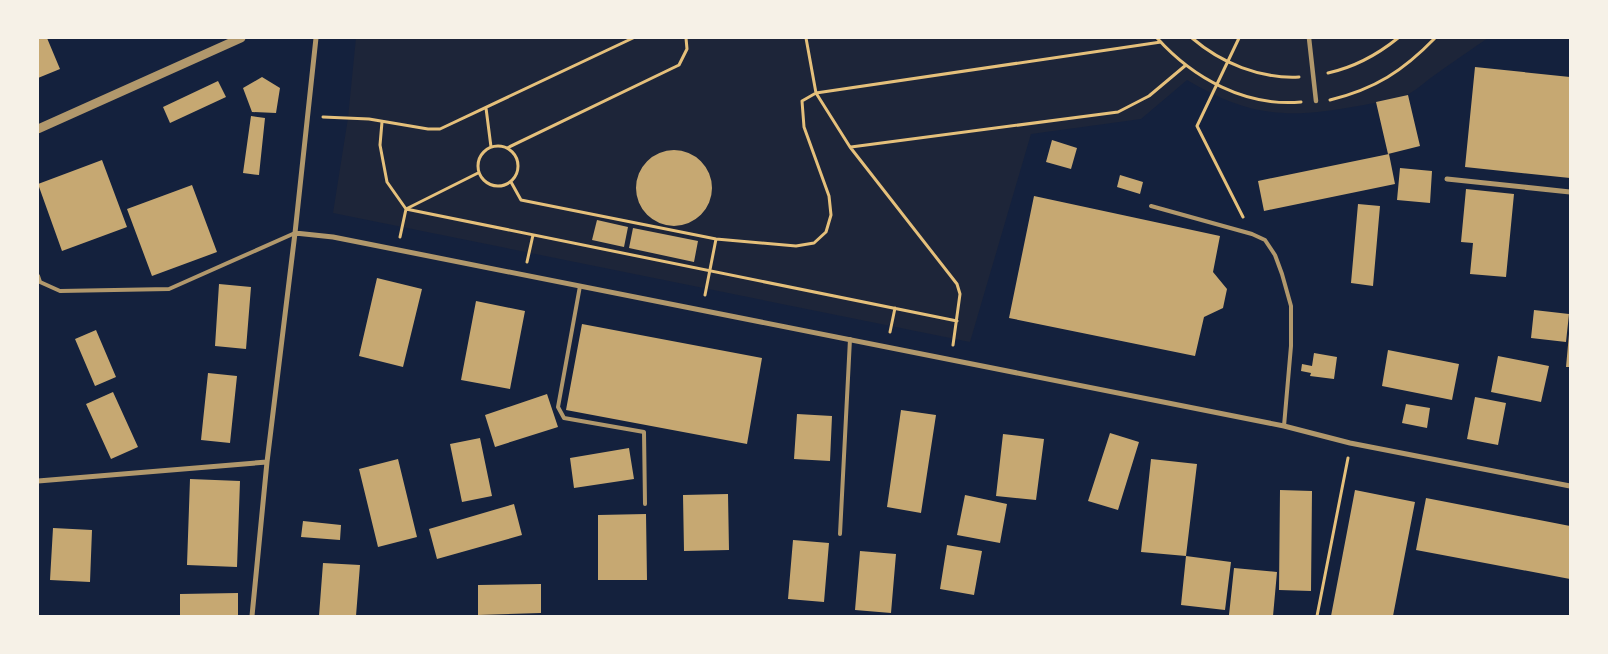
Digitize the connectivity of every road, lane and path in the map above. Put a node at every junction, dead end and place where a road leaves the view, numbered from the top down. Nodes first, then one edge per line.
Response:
1 (241, 38) edge
2 (316, 38) edge
3 (633, 38) edge
4 (686, 38) edge
5 (806, 38) edge
6 (1157, 38) edge
7 (1239, 38) edge
8 (1309, 38) edge
9 (1435, 38) edge
10 (1161, 42) junction
11 (1186, 65) junction
12 (1217, 84) junction
13 (816, 93) junction
14 (1316, 101) junction
15 (486, 108) junction
16 (330, 118) dead end
17 (382, 122) junction
18 (38, 129) edge
19 (491, 146) junction
20 (507, 148) junction
21 (850, 148) junction
22 (478, 173) junction
23 (1447, 179) dead end
24 (512, 182) junction
25 (1570, 192) edge
26 (1151, 206) dead end
27 (406, 209) junction
28 (296, 232) junction
29 (1252, 234) junction
30 (533, 235) junction
31 (400, 239) dead end
32 (716, 239) junction
33 (527, 264) dead end
34 (710, 271) junction
35 (38, 276) edge
36 (580, 286) junction
37 (704, 299) dead end
38 (895, 308) junction
39 (957, 321) junction
40 (889, 336) dead end
41 (850, 339) junction
42 (952, 348) dead end
43 (1284, 426) junction
44 (1350, 443) junction
45 (267, 462) junction
46 (38, 481) edge
47 (1570, 486) edge
48 (645, 504) dead end
49 (840, 534) dead end
50 (252, 616) edge
51 (1317, 616) edge

1 - 18 street
2 - 28 street
3 - 15 path
4 - 20 path
5 - 13 path
6 - 10 path
7 - 12 path
8 - 14 street
9 - 14 path
10 - 11 path
10 - 13 path
11 - 12 path
11 - 21 path
12 - 14 path
12 - 29 path
13 - 21 path
13 - 32 path
15 - 17 path
15 - 19 path
16 - 17 path
17 - 27 path
19 - 20 path
19 - 22 path
20 - 24 path
21 - 39 path
22 - 24 path
22 - 27 path
23 - 25 street
24 - 32 path
26 - 29 lane
27 - 30 path
27 - 31 path
28 - 35 lane
28 - 36 street
28 - 45 street
29 - 43 lane
30 - 33 path
30 - 34 path
32 - 34 path
34 - 37 path
34 - 38 path
36 - 41 street
36 - 48 lane
38 - 39 path
38 - 40 path
39 - 42 path
41 - 43 street
41 - 49 lane
43 - 44 street
44 - 47 street
44 - 51 path
45 - 46 street
45 - 50 street

